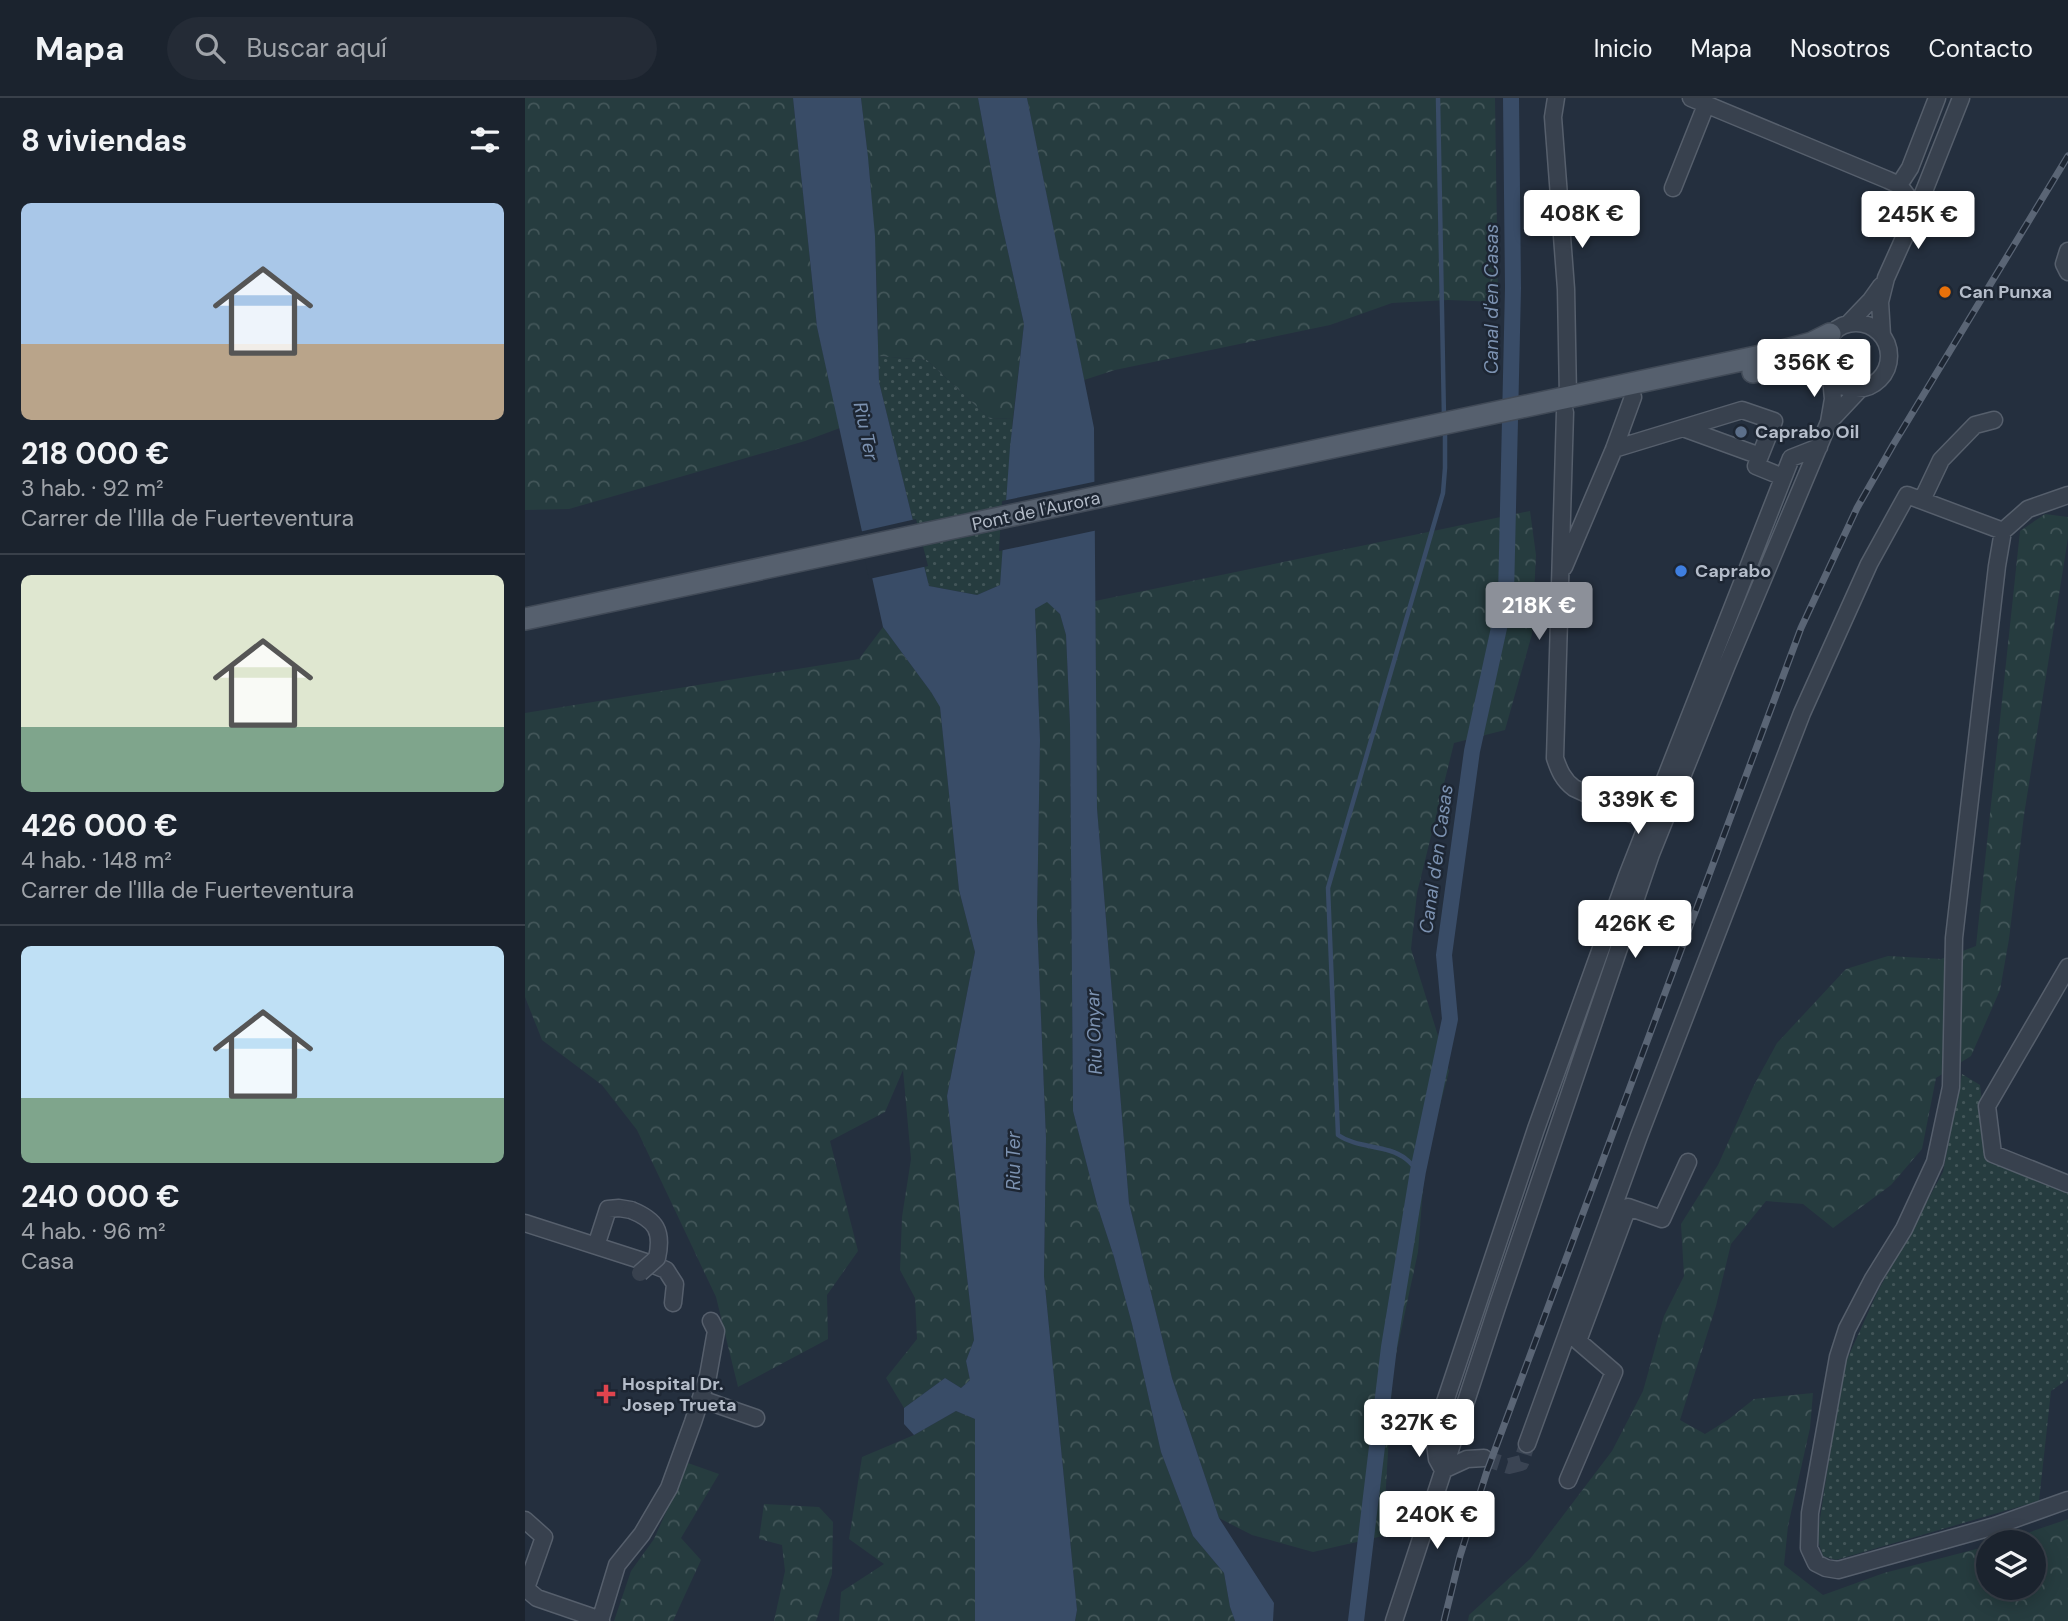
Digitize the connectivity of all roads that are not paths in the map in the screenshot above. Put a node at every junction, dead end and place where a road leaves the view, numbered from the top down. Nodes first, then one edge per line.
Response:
1 (1556, 98) edge
2 (1691, 98) edge
3 (1937, 98) edge
4 (1961, 98) edge
5 (1706, 105) junction
6 (1899, 186) junction
7 (1672, 188) dead end
8 (1917, 209) junction
9 (2068, 251) edge
10 (2068, 272) edge
11 (1886, 278) junction
12 (1840, 329) junction
13 (1882, 335) junction
14 (1784, 358) junction
15 (1828, 374) junction
16 (1860, 389) junction
17 (1633, 397) junction
18 (1556, 407) junction
19 (1994, 420) dead end
20 (1829, 422) junction
21 (1683, 428) junction
22 (1819, 447) junction
23 (1615, 449) junction
24 (1760, 456) junction
25 (1783, 477) junction
26 (2068, 495) edge
27 (1922, 500) junction
28 (2003, 531) junction
29 (1560, 578) junction
30 (525, 620) edge
31 (525, 633) edge
32 (1655, 823) junction
33 (2068, 967) edge
34 (1688, 1161) dead end
35 (2068, 1184) edge
36 (1622, 1205) junction
37 (525, 1223) edge
38 (596, 1246) junction
39 (640, 1273) dead end
40 (673, 1303) dead end
41 (711, 1321) dead end
42 (701, 1399) junction
43 (756, 1418) dead end
44 (1527, 1444) tunnel mouth
45 (1484, 1458) tunnel mouth
46 (1443, 1470) junction
47 (1568, 1479) dead end
48 (2068, 1500) edge
49 (525, 1520) edge
50 (533, 1547) edge
51 (526, 1588) edge
52 (600, 1621) edge
53 (1394, 1621) edge

1 - 18 street
2 - 5 street
3 - 6 street
4 - 8 street
5 - 6 street
5 - 7 street
6 - 8 street
8 - 11 street
9 - 10 street
11 - 12 street
11 - 13 street
12 - 13 street
12 - 14 main road
12 - 15 street
13 - 16 street
14 - 15 main road
14 - 17 main road
14 - 18 main road
15 - 16 street
15 - 20 street
16 - 20 street
17 - 18 main road
17 - 23 street
18 - 29 street
18 - 30 main road, Pont de l'Aurora
18 - 31 main road, Pont de l'Aurora
19 - 27 street
20 - 22 street
21 - 23 street
21 - 24 street
21 - 24 street
22 - 25 street
22 - 32 street
23 - 29 street
24 - 25 street
25 - 32 street
26 - 28 street
27 - 28 street
27 - 36 street
28 - 48 street
29 - 32 street
32 - 46 street
33 - 35 street
34 - 36 street
36 - 44 street
36 - 47 street
37 - 38 street
38 - 39 street, bridge
38 - 40 street
41 - 42 street
42 - 43 street
42 - 52 street
45 - 46 street
46 - 53 street
49 - 50 street
50 - 51 street
51 - 52 street

